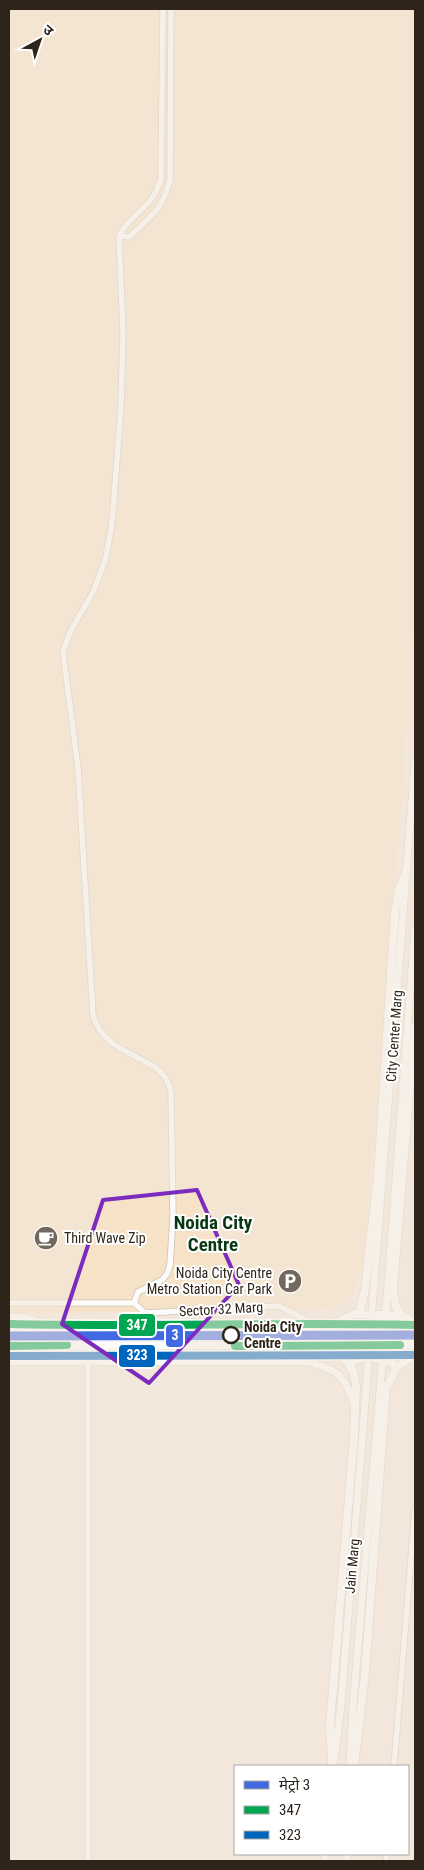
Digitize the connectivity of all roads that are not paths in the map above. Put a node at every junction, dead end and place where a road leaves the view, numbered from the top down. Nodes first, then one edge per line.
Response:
1 (163, 9) edge
2 (171, 9) edge
3 (120, 236) junction
4 (415, 762) edge
5 (407, 869) junction
6 (415, 929) edge
7 (415, 1027) edge
8 (414, 1056) edge
9 (9, 1303) edge
10 (134, 1303) junction
11 (372, 1309) tunnel mouth
12 (386, 1310) tunnel mouth
13 (359, 1314) junction
14 (402, 1316) junction
15 (9, 1317) edge
16 (336, 1323) junction
17 (9, 1324) edge
18 (42, 1324) junction
19 (313, 1324) junction
20 (415, 1324) edge
21 (88, 1345) junction
22 (317, 1345) junction
23 (415, 1345) edge
24 (9, 1346) edge
25 (415, 1355) edge
26 (9, 1362) edge
27 (88, 1362) junction
28 (350, 1364) junction
29 (368, 1365) tunnel mouth
30 (382, 1366) tunnel mouth
31 (397, 1367) junction
32 (355, 1406) junction
33 (415, 1510) edge
34 (333, 1765) edge
35 (333, 1765) edge
36 (350, 1765) edge
37 (354, 1765) edge
38 (394, 1765) edge
39 (88, 1861) edge

1 - 3 street
2 - 3 street
3 - 10 street
4 - 5 street, City Center Marg
5 - 11 street, City Center Marg
5 - 13 main road
6 - 12 street, City Center Marg
7 - 8 main road
8 - 14 main road
9 - 10 street, Sector 32 Marg
10 - 19 street, Sector 32 Marg
13 - 14 main road
13 - 16 main road
14 - 20 main road
15 - 18 main road
16 - 19 main road
16 - 20 main road
17 - 18 main road
18 - 19 main road
21 - 22 main road
21 - 24 main road
21 - 27 street
22 - 23 main road
22 - 28 main road
25 - 31 main road
26 - 27 street
27 - 32 street
27 - 39 street
28 - 31 main road
28 - 32 main road
29 - 35 street, Jain Marg
30 - 36 street, Jain Marg
31 - 37 main road
32 - 34 main road
33 - 38 street

